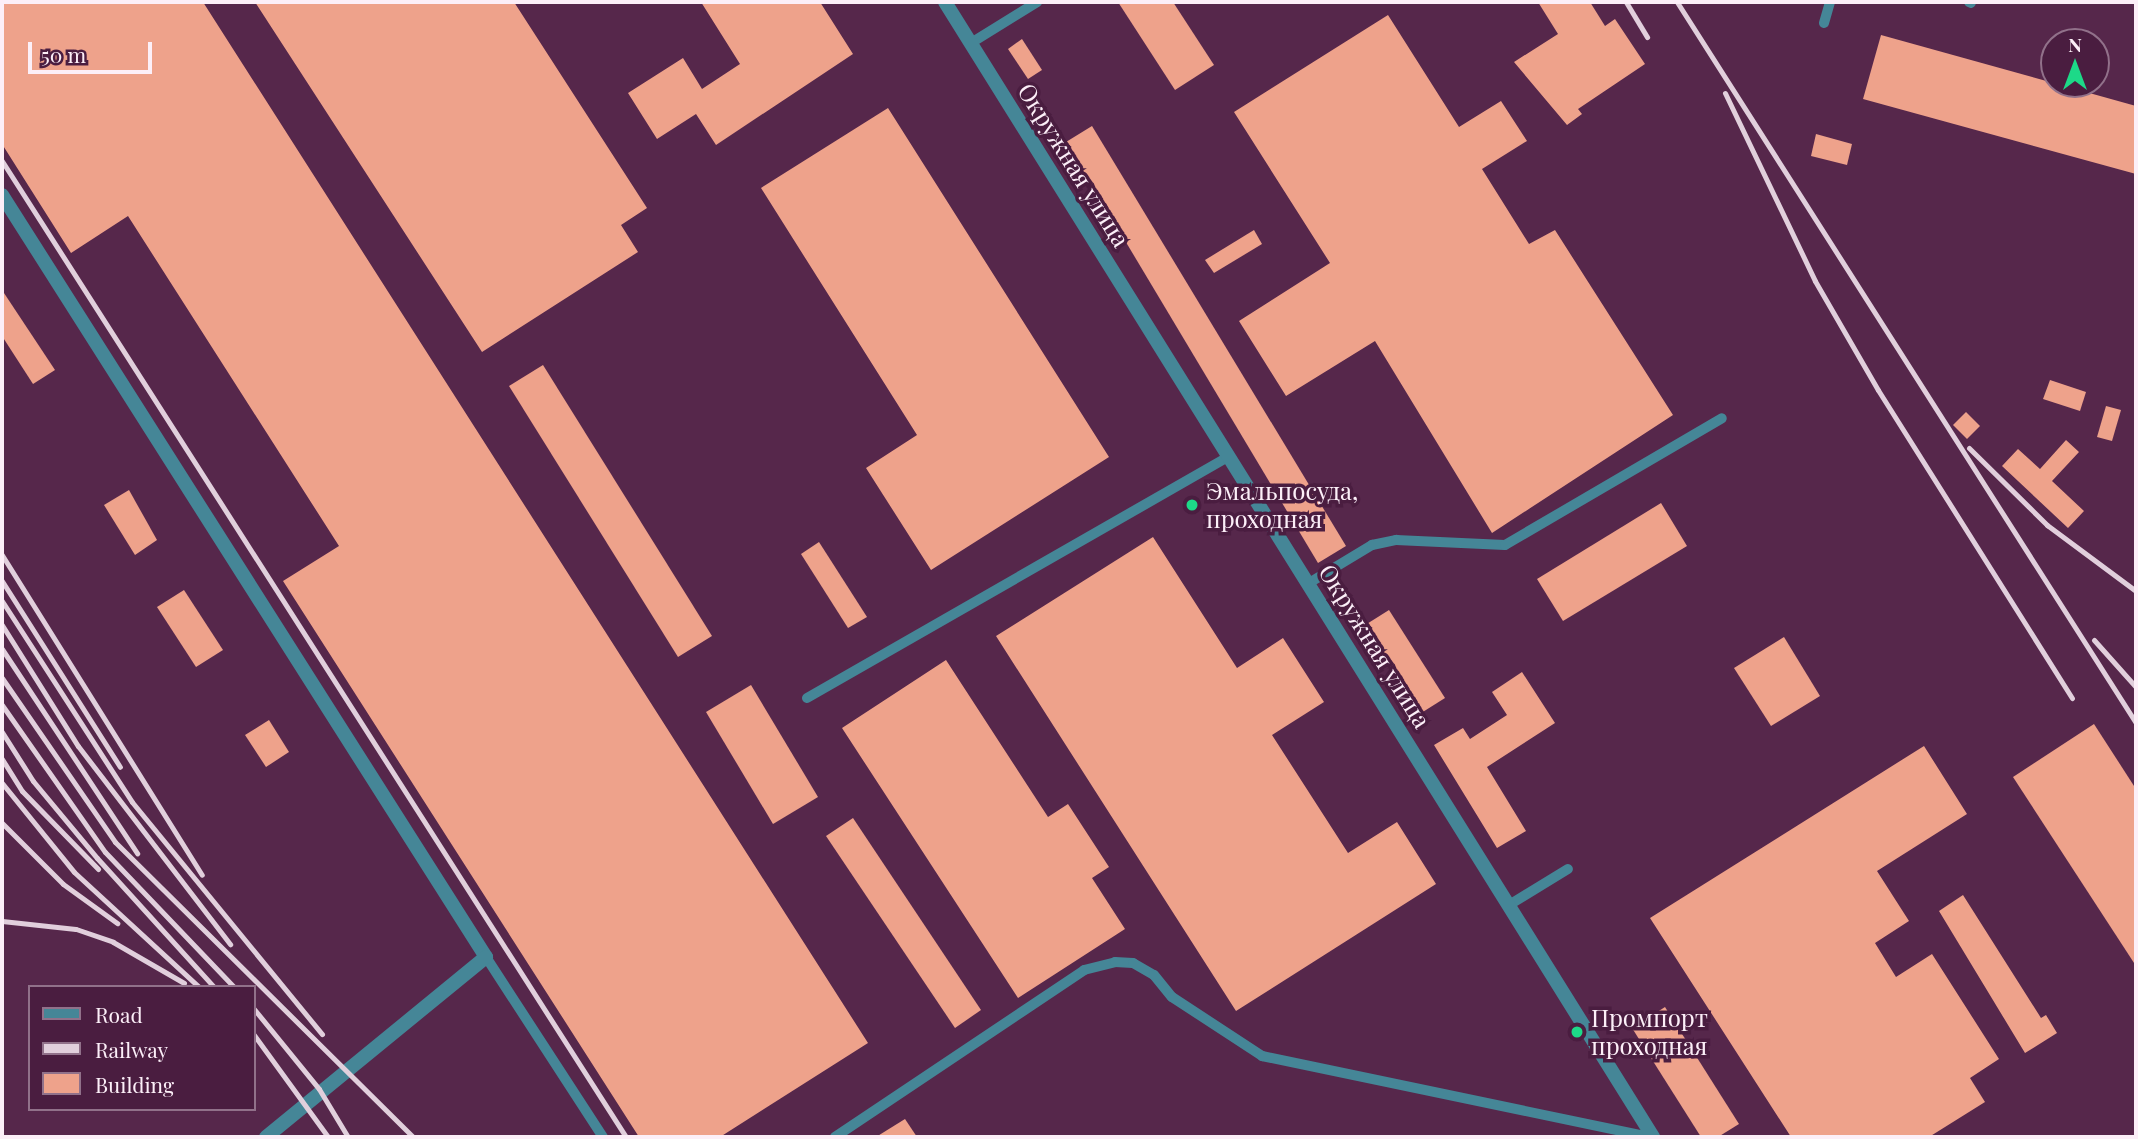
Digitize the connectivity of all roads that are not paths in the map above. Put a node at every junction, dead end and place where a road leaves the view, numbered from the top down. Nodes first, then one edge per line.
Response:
1 (945, 2) edge
2 (1037, 2) edge
3 (1830, 2) edge
4 (1824, 23) dead end
5 (971, 43) junction
6 (2, 195) edge
7 (1721, 418) dead end
8 (1230, 456) junction
9 (1309, 583) junction
10 (807, 698) dead end
11 (1568, 869) dead end
12 (1509, 905) junction
13 (486, 957) junction
14 (266, 1137) edge
15 (603, 1137) edge
16 (835, 1137) edge
17 (1652, 1137) edge

1 - 5 street, Окружная улица
2 - 5 lane
3 - 4 lane
5 - 8 street, Окружная улица
6 - 13 street
7 - 9 lane
8 - 9 street, Окружная улица
8 - 10 lane
9 - 12 street, Окружная улица
11 - 12 lane
12 - 17 street, Окружная улица
13 - 14 street
13 - 15 lane
16 - 17 lane

